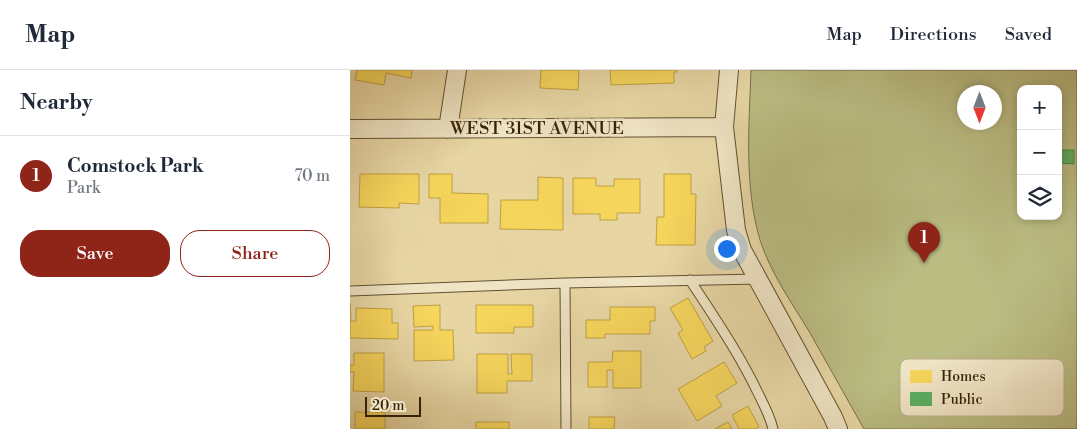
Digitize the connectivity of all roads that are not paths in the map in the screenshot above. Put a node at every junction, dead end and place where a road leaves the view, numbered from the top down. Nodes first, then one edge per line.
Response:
1 (457, 70) edge
2 (729, 70) edge
3 (724, 127) junction
4 (350, 129) edge
5 (448, 129) junction
6 (759, 279) junction
7 (690, 280) junction
8 (565, 283) junction
9 (350, 291) edge
10 (566, 429) edge
11 (773, 429) edge
12 (838, 429) edge

1 - 5 street
2 - 3 street
3 - 5 street, WEST 31ST AVENUE
3 - 6 street
4 - 5 street, WEST 31ST AVENUE
6 - 7 lane
6 - 12 street
7 - 8 lane
7 - 11 lane
8 - 9 lane
8 - 10 lane

